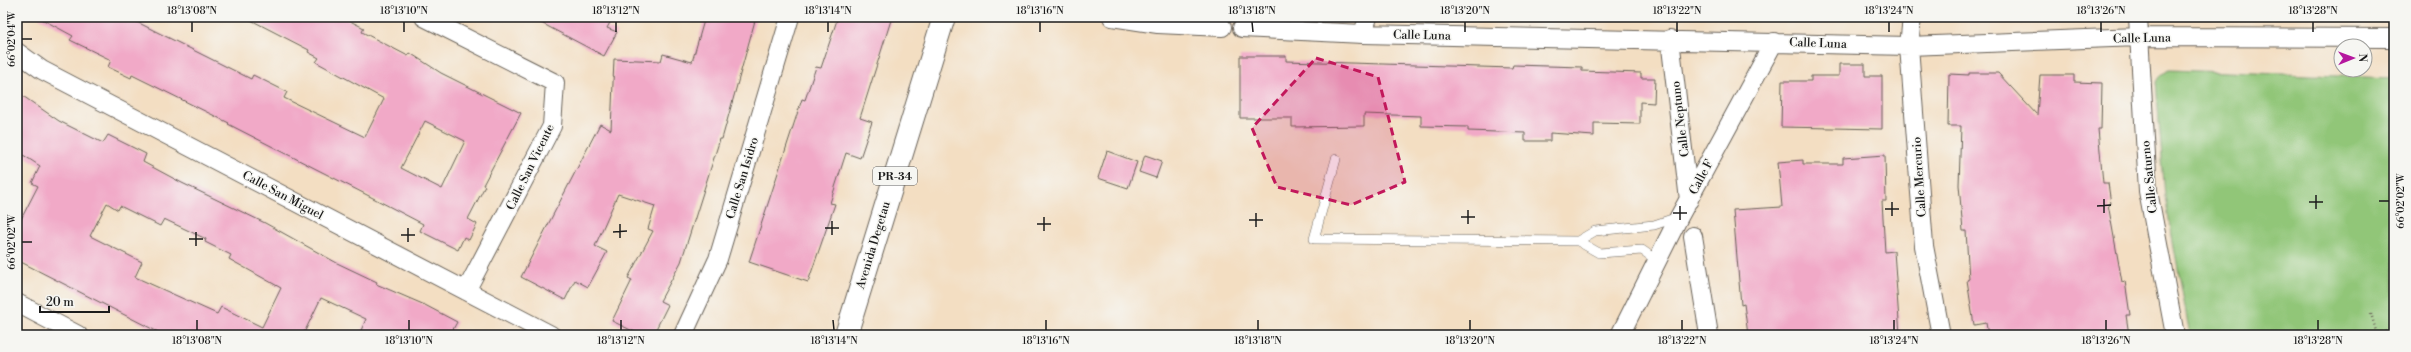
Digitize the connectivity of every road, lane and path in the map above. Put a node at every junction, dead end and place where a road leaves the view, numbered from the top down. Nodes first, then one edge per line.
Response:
1 (424, 17) edge
2 (790, 17) edge
3 (944, 17) edge
4 (1112, 17) edge
5 (1912, 17) edge
6 (2138, 17) edge
7 (1366, 25) edge
8 (1222, 27) dead end
9 (1242, 28) dead end
10 (2138, 38) junction
11 (2394, 38) edge
12 (1670, 39) junction
13 (1774, 42) junction
14 (1909, 46) junction
15 (17, 52) edge
16 (1336, 159) dead end
17 (1689, 200) junction
18 (1679, 217) junction
19 (1693, 236) dead end
20 (1578, 241) junction
21 (1658, 261) junction
22 (466, 291) junction
23 (17, 303) edge
24 (2371, 313) dead end
25 (2394, 330) edge
26 (2377, 334) edge
27 (78, 335) edge
28 (550, 335) edge
29 (683, 335) edge
30 (846, 335) edge
31 (1620, 335) edge
32 (1709, 335) edge
33 (1941, 335) edge
34 (2175, 335) edge

1 - 22 street, Calle San Vicente
2 - 29 street, Calle San Isidro
3 - 30 main road, Avenida Degetau / PR-34
4 - 8 street
5 - 14 street, Calle Mercurio
6 - 10 street, Calle Saturno
7 - 9 street, Calle Luna
7 - 12 street, Calle Luna
10 - 11 street, Calle Luna
10 - 14 street, Calle Luna
10 - 34 street, Calle Saturno
12 - 13 street, Calle Luna
12 - 17 street, Calle Neptuno
13 - 14 street, Calle Luna
13 - 17 street, Calle F
14 - 33 street, Calle Mercurio
15 - 22 street, Calle San Miguel
16 - 20 lane
17 - 18 street, Calle F
18 - 20 lane
18 - 21 street, Calle F
19 - 32 street
20 - 21 lane
21 - 31 street, Calle F
22 - 28 street, Calle San Miguel
23 - 27 street
24 - 26 path
25 - 26 path

